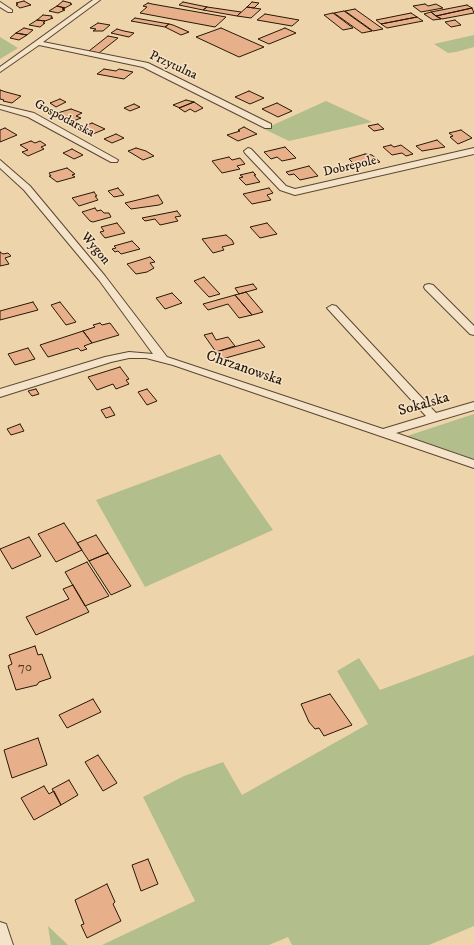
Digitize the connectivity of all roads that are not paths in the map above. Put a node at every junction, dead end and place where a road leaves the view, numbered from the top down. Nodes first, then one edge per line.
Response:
1 (96, 0) edge
2 (0, 4) edge
3 (10, 11) dead end
4 (37, 44) junction
5 (1, 69) edge
6 (0, 107) edge
7 (268, 126) dead end
8 (248, 151) dead end
9 (474, 151) edge
10 (114, 160) dead end
11 (0, 163) edge
12 (429, 287) dead end
13 (332, 308) dead end
14 (474, 332) edge
15 (163, 359) junction
16 (0, 394) edge
17 (474, 406) edge
18 (434, 418) junction
19 (383, 433) junction
20 (474, 464) edge
21 (0, 930) edge
22 (4, 945) edge

1 - 4 street
2 - 3 street
4 - 5 street
4 - 7 street, Przytulna
6 - 10 street, Gospodarska
8 - 9 street, Dobrepole
11 - 15 street, Wygon
12 - 14 street
13 - 18 street
15 - 16 street, Chrzanowska
15 - 19 street, Chrzanowska
17 - 18 street, Sokalska
18 - 19 street, Sokalska
19 - 20 street, Chrzanowska
21 - 22 street

